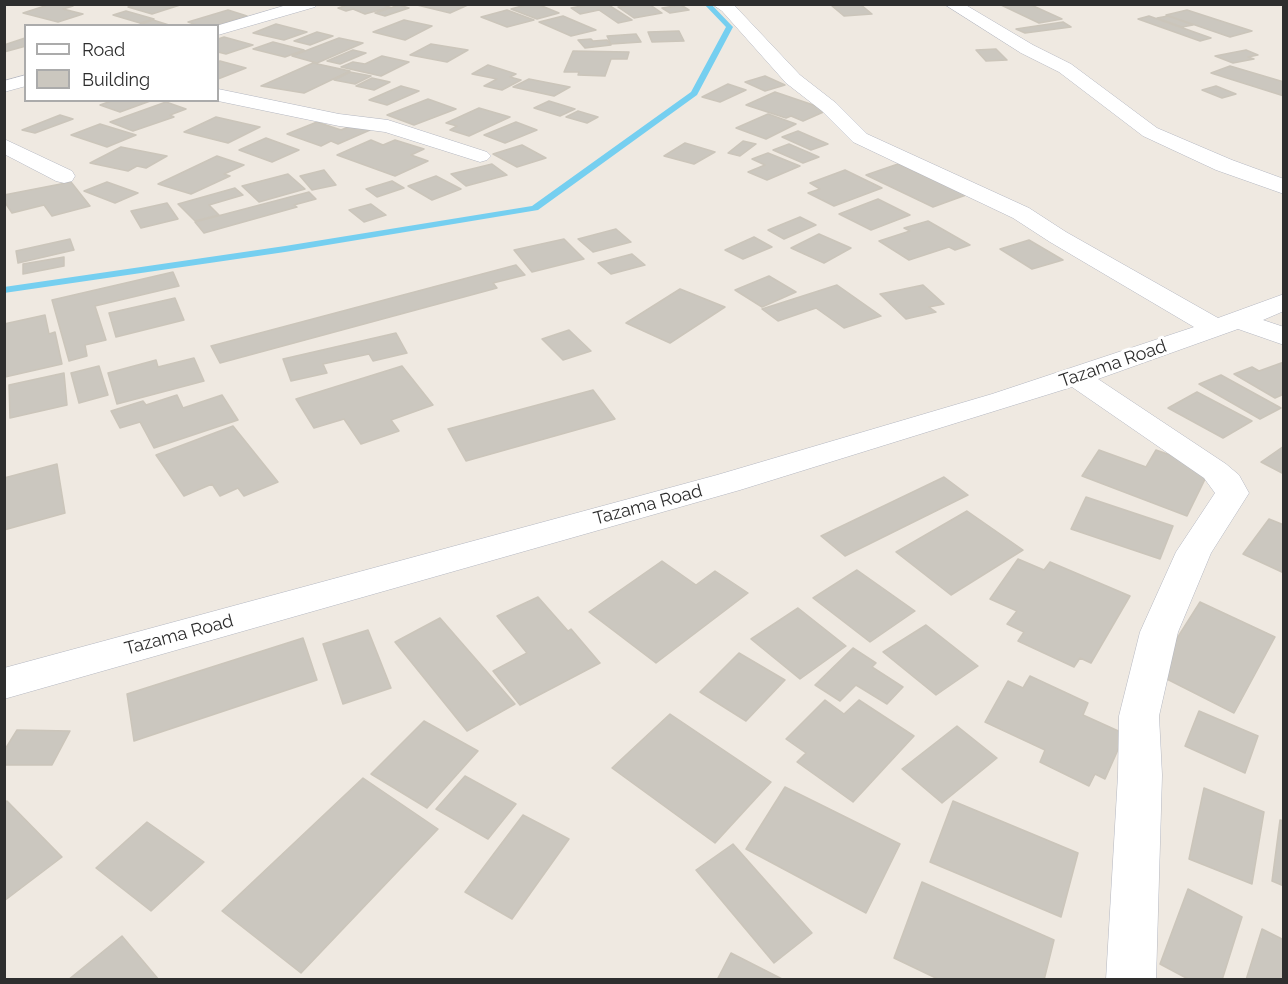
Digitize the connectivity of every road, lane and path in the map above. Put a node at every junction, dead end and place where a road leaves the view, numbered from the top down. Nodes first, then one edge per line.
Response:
1 (309, 4) edge
2 (720, 4) edge
3 (952, 4) edge
4 (219, 30) edge
5 (4, 66) edge
6 (24, 69) edge
7 (24, 81) edge
8 (4, 87) edge
9 (219, 95) edge
10 (4, 145) edge
11 (480, 156) dead end
12 (64, 176) dead end
13 (1284, 187) edge
14 (1284, 302) edge
15 (1227, 324) junction
16 (1284, 337) edge
17 (1075, 376) junction
18 (4, 684) edge
19 (1131, 980) edge

1 - 4 street
2 - 15 street
3 - 13 street
5 - 6 street
7 - 8 street
9 - 11 street
10 - 12 street
14 - 15 street, Tazama Road
15 - 16 street
15 - 17 street, Tazama Road
17 - 18 street, Tazama Road
17 - 19 street

